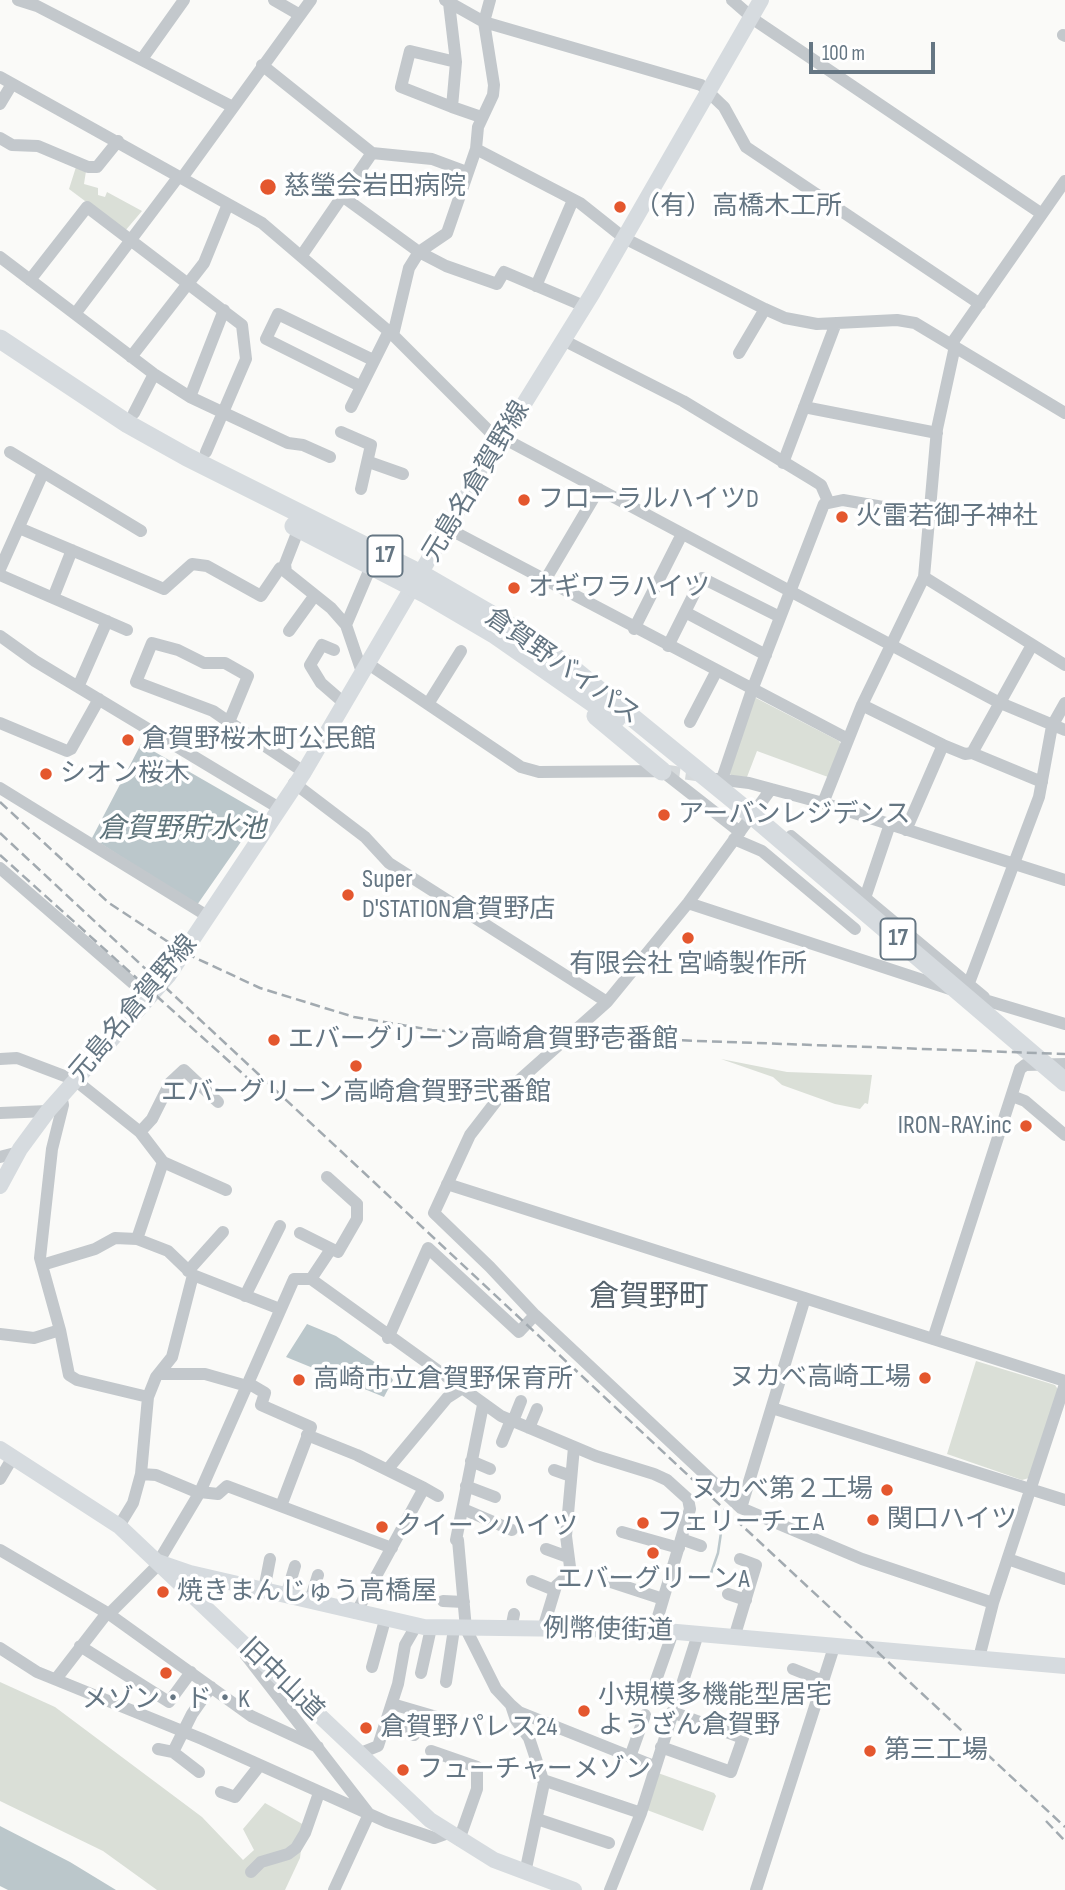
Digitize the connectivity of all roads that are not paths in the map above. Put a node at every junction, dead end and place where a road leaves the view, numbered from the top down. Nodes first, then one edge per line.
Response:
1 (18, 0) edge
2 (184, 0) edge
3 (274, 0) edge
4 (311, 0) edge
5 (490, 0) edge
6 (732, 0) edge
7 (761, 0) edge
8 (447, 2) edge
9 (300, 15) junction
10 (751, 17) junction
11 (484, 22) junction
12 (142, 59) junction
13 (456, 62) junction
14 (262, 65) junction
15 (0, 77) edge
16 (12, 84) junction
17 (709, 90) junction
18 (0, 104) edge
19 (233, 107) junction
20 (452, 107) junction
21 (481, 117) junction
22 (0, 138) edge
23 (118, 141) junction
24 (476, 149) junction
25 (372, 153) junction
26 (467, 172) junction
27 (181, 177) junction
28 (1065, 181) edge
29 (342, 196) junction
30 (1060, 199) edge
31 (573, 200) junction
32 (228, 204) junction
33 (1042, 214) junction
34 (624, 237) junction
35 (131, 240) junction
36 (419, 252) junction
37 (302, 255) junction
38 (0, 257) edge
39 (30, 281) junction
40 (188, 284) junction
41 (536, 286) junction
42 (980, 304) junction
43 (584, 306) junction
44 (765, 309) junction
45 (224, 310) junction
46 (75, 314) junction
47 (836, 323) junction
48 (391, 333) junction
49 (0, 339) edge
50 (563, 340) junction
51 (954, 344) junction
52 (739, 353) dead end
53 (0, 355) edge
54 (131, 358) junction
55 (373, 360) junction
56 (154, 374) junction
57 (360, 386) junction
58 (190, 397) junction
59 (351, 407) dead end
60 (804, 407) junction
61 (1063, 407) edge
62 (134, 412) dead end
63 (224, 414) junction
64 (341, 432) dead end
65 (937, 433) junction
66 (502, 440) junction
67 (10, 452) dead end
68 (206, 453) dead end
69 (330, 457) dead end
70 (369, 462) junction
71 (783, 463) junction
72 (43, 473) junction
73 (403, 474) dead end
74 (361, 489) dead end
75 (599, 489) junction
76 (828, 501) junction
77 (929, 522) junction
78 (19, 528) junction
79 (299, 528) junction
80 (447, 528) junction
81 (141, 531) dead end
82 (682, 534) junction
83 (72, 550) junction
84 (284, 568) junction
85 (0, 569) edge
86 (369, 571) dead end
87 (0, 575) edge
88 (924, 577) junction
89 (416, 581) junction
90 (544, 582) junction
91 (790, 591) junction
92 (315, 595) junction
93 (52, 598) junction
94 (685, 612) junction
95 (780, 617) junction
96 (107, 621) junction
97 (346, 625) junction
98 (634, 629) junction
99 (127, 630) dead end
100 (289, 631) dead end
101 (0, 636) edge
102 (889, 644) junction
103 (1032, 645) junction
104 (668, 646) junction
105 (334, 650) dead end
106 (461, 651) dead end
107 (766, 655) junction
108 (1065, 665) edge
109 (365, 667) junction
110 (716, 672) junction
111 (568, 674) junction
112 (78, 687) junction
113 (752, 691) junction
114 (99, 699) junction
115 (999, 702) junction
116 (344, 703) junction
117 (1065, 703) edge
118 (428, 704) junction
119 (862, 705) junction
120 (229, 722) junction
121 (690, 722) dead end
122 (0, 723) edge
123 (1052, 726) junction
124 (1065, 730) edge
125 (848, 739) junction
126 (943, 745) junction
127 (972, 754) junction
128 (665, 771) junction
129 (299, 778) junction
130 (719, 779) junction
131 (1042, 782) junction
132 (0, 788) edge
133 (771, 789) junction
134 (823, 803) junction
135 (279, 808) junction
136 (744, 822) junction
137 (890, 824) junction
138 (906, 830) junction
139 (1015, 864) junction
140 (0, 868) edge
141 (1065, 880) edge
142 (865, 898) junction
143 (688, 903) junction
144 (209, 917) junction
145 (855, 929) dead end
146 (969, 983) junction
147 (150, 998) junction
148 (607, 1002) junction
149 (990, 1002) junction
150 (1065, 1024) edge
151 (0, 1059) edge
152 (1054, 1072) edge
153 (75, 1080) junction
154 (61, 1095) junction
155 (1012, 1096) junction
156 (1065, 1098) edge
157 (218, 1102) dead end
158 (48, 1111) junction
159 (0, 1113) edge
160 (140, 1132) junction
161 (1065, 1135) edge
162 (19, 1152) junction
163 (0, 1157) edge
164 (163, 1162) junction
165 (327, 1177) dead end
166 (447, 1184) junction
167 (0, 1186) edge
168 (226, 1190) dead end
169 (280, 1226) dead end
170 (223, 1232) dead end
171 (300, 1233) dead end
172 (137, 1239) junction
173 (331, 1249) junction
174 (42, 1265) junction
175 (191, 1273) junction
176 (311, 1279) junction
177 (245, 1296) junction
178 (805, 1298) junction
179 (280, 1309) junction
180 (535, 1315) junction
181 (60, 1329) junction
182 (0, 1334) edge
183 (388, 1338) junction
184 (933, 1339) junction
185 (161, 1374) junction
186 (1065, 1383) edge
187 (247, 1385) junction
188 (461, 1389) junction
189 (148, 1397) junction
190 (521, 1401) dead end
191 (483, 1405) junction
192 (772, 1408) junction
193 (537, 1409) dead end
194 (512, 1420) junction
195 (529, 1428) junction
196 (307, 1435) junction
197 (502, 1442) dead end
198 (574, 1447) junction
199 (6, 1453) edge
200 (471, 1461) junction
201 (490, 1469) dead end
202 (387, 1470) junction
203 (554, 1470) dead end
204 (141, 1474) junction
205 (571, 1476) junction
206 (0, 1479) edge
207 (466, 1486) junction
208 (424, 1488) junction
209 (1031, 1489) junction
210 (199, 1493) junction
211 (438, 1496) dead end
212 (495, 1497) dead end
213 (1065, 1500) edge
214 (281, 1506) junction
215 (741, 1508) junction
216 (463, 1509) junction
217 (119, 1526) junction
218 (512, 1530) dead end
219 (622, 1532) dead end
220 (680, 1543) junction
221 (701, 1546) dead end
222 (392, 1548) junction
223 (546, 1549) dead end
224 (0, 1550) edge
225 (568, 1557) junction
226 (270, 1559) dead end
227 (740, 1559) dead end
228 (1008, 1559) junction
229 (158, 1562) junction
230 (295, 1566) dead end
231 (318, 1575) dead end
232 (1065, 1579) edge
233 (188, 1581) junction
234 (532, 1581) dead end
235 (611, 1582) dead end
236 (264, 1590) junction
237 (554, 1590) junction
238 (728, 1594) dead end
239 (286, 1596) junction
240 (663, 1600) junction
241 (746, 1600) junction
242 (310, 1601) junction
243 (443, 1601) dead end
244 (464, 1602) junction
245 (993, 1604) junction
246 (356, 1613) junction
247 (108, 1614) junction
248 (385, 1620) junction
249 (423, 1627) junction
250 (460, 1629) junction
251 (542, 1629) junction
252 (654, 1630) junction
253 (673, 1632) junction
254 (698, 1634) junction
255 (733, 1638) junction
256 (80, 1646) junction
257 (834, 1647) junction
258 (0, 1648) edge
259 (250, 1649) junction
260 (979, 1658) junction
261 (1065, 1666) edge
262 (372, 1667) dead end
263 (793, 1669) dead end
264 (191, 1672) junction
265 (421, 1673) dead end
266 (56, 1679) junction
267 (822, 1681) junction
268 (446, 1682) dead end
269 (654, 1686) dead end
270 (211, 1687) junction
271 (392, 1704) junction
272 (511, 1706) junction
273 (672, 1712) junction
274 (645, 1715) dead end
275 (440, 1718) dead end
276 (385, 1726) junction
277 (184, 1732) junction
278 (414, 1735) dead end
279 (318, 1747) junction
280 (661, 1747) junction
281 (158, 1749) dead end
282 (431, 1751) dead end
283 (173, 1752) junction
284 (358, 1754) junction
285 (630, 1757) junction
286 (260, 1765) junction
287 (654, 1766) junction
288 (199, 1772) dead end
289 (543, 1780) junction
290 (221, 1793) dead end
291 (319, 1793) junction
292 (641, 1813) junction
293 (369, 1814) junction
294 (537, 1819) junction
295 (454, 1836) junction
296 (609, 1843) dead end
297 (251, 1872) dead end
298 (525, 1873) junction
299 (334, 1890) edge
300 (575, 1890) edge
301 (610, 1890) edge
302 (756, 1890) edge

1 - 12 street
2 - 12 street
3 - 9 street
4 - 9 street
5 - 11 street
6 - 10 street
7 - 10 main road, 元島名倉賀野線
8 - 11 street
8 - 13 street
9 - 14 street
10 - 17 main road, 元島名倉賀野線
10 - 33 street
11 - 17 street
11 - 21 street
12 - 19 street
13 - 20 street
13 - 20 street
14 - 19 street
14 - 25 street
15 - 16 street
16 - 18 street
16 - 23 street
17 - 34 main road, 元島名倉賀野線
17 - 42 street
19 - 27 street
20 - 21 street
21 - 24 street
22 - 23 street
23 - 27 street
24 - 26 street
24 - 31 street
25 - 26 street
25 - 29 street
26 - 36 street
27 - 32 street
27 - 35 street
28 - 30 street
29 - 36 street
29 - 37 street
30 - 33 street
31 - 34 street
31 - 41 street
32 - 37 street
32 - 40 street
33 - 42 street
34 - 43 main road, 元島名倉賀野線
34 - 44 street
35 - 39 street
35 - 40 street
35 - 46 street
36 - 41 street
36 - 48 street
37 - 48 street
38 - 39 street
39 - 46 street
40 - 45 street
40 - 54 street
41 - 43 street
42 - 51 street
43 - 50 main road, 元島名倉賀野線
44 - 47 street
44 - 52 street
45 - 58 street
45 - 63 street
46 - 54 street
47 - 51 street
47 - 60 street
48 - 55 street
48 - 66 street
49 - 89 highway, 倉賀野バイパス / 17
50 - 66 main road, 元島名倉賀野線
50 - 71 street
51 - 61 street
51 - 65 street
53 - 79 highway, 倉賀野バイパス / 17
54 - 56 street
55 - 57 street
55 - 57 street
56 - 58 street
56 - 62 street
57 - 59 street
58 - 63 street
60 - 65 street
60 - 71 street
63 - 68 street
63 - 69 street
64 - 70 street
65 - 77 street
66 - 75 street
66 - 80 main road, 元島名倉賀野線
67 - 72 street
70 - 73 street
70 - 74 street
71 - 76 street
72 - 78 street
72 - 81 street
75 - 82 street
75 - 90 street
76 - 77 street
76 - 91 street
77 - 88 street
78 - 83 street
78 - 85 street
79 - 84 street
79 - 89 highway, 倉賀野バイパス / 17
80 - 89 main road, 元島名倉賀野線
80 - 90 street
82 - 91 street
82 - 98 street
83 - 84 street
83 - 93 street
84 - 92 street
86 - 97 street
87 - 93 street
88 - 102 street
88 - 103 street
89 - 109 main road, 元島名倉賀野線
89 - 111 highway, 倉賀野バイパス / 17
90 - 98 street
91 - 95 street
91 - 102 street
92 - 97 street
92 - 100 street
93 - 96 street
94 - 95 street
94 - 104 street
94 - 107 street
95 - 107 street
96 - 99 street
96 - 112 street
97 - 109 street
98 - 104 street
101 - 112 street
102 - 115 street
102 - 119 street
103 - 108 street
103 - 115 street
104 - 110 street
105 - 116 street
106 - 118 street
107 - 113 street
109 - 116 main road, 元島名倉賀野線
109 - 118 street
110 - 113 street
110 - 121 street
111 - 128 highway
111 - 130 highway
111 - 136 highway, 倉賀野バイパス / 17
112 - 114 street
113 - 125 street
113 - 130 street
114 - 122 street
114 - 135 street
115 - 123 street
115 - 127 street
116 - 129 main road, 元島名倉賀野線
117 - 123 street
118 - 128 street
119 - 125 street
119 - 126 street
120 - 120 street
120 - 129 street
123 - 124 street
123 - 131 street
125 - 134 street
126 - 127 street
126 - 138 street
127 - 131 street
128 - 136 street
129 - 135 main road, 元島名倉賀野線
129 - 148 street
130 - 133 street
131 - 139 street
132 - 144 street
133 - 134 street
133 - 136 street
134 - 137 street
135 - 144 main road, 元島名倉賀野線
136 - 142 street
136 - 143 street
136 - 145 street
136 - 152 highway, 倉賀野バイパス / 17
137 - 138 street
137 - 142 street
138 - 139 street
139 - 141 street
139 - 146 street
140 - 147 street
142 - 146 street
143 - 148 street
143 - 149 street
144 - 147 main road, 元島名倉賀野線
146 - 149 street
147 - 153 main road, 元島名倉賀野線
148 - 166 street
149 - 150 street
151 - 153 street
152 - 155 street
152 - 156 highway, 倉賀野バイパス / 17
153 - 154 main road, 元島名倉賀野線
153 - 160 street
154 - 158 main road, 元島名倉賀野線
154 - 174 street
155 - 161 street
155 - 184 street
157 - 160 street
158 - 159 street
158 - 162 main road, 元島名倉賀野線
160 - 164 street
162 - 163 street
162 - 167 main road, 元島名倉賀野線
164 - 168 street
164 - 172 street
165 - 173 street
166 - 178 street
166 - 180 street
169 - 177 street
170 - 175 street
171 - 173 street
172 - 174 street
172 - 175 street
173 - 176 street
174 - 181 street
175 - 177 street
175 - 185 street
176 - 179 street
176 - 183 street
177 - 179 street
178 - 184 street
178 - 192 street
179 - 187 street
180 - 183 street
180 - 215 street
181 - 182 street
181 - 189 street
183 - 188 street
184 - 186 street
185 - 187 street
185 - 189 street
186 - 209 street
187 - 196 street
187 - 210 street
188 - 191 street
188 - 202 street
189 - 204 street
190 - 194 street
191 - 194 street
191 - 200 street
192 - 209 street
192 - 215 street
193 - 195 street
194 - 195 street
194 - 197 street
195 - 198 street
196 - 202 street
196 - 214 street
198 - 205 street
198 - 220 street
199 - 206 street
199 - 217 main road
200 - 201 street
200 - 207 street
202 - 208 street
203 - 205 street
204 - 210 street
204 - 217 street
205 - 225 street
207 - 212 street
207 - 216 street
208 - 211 street
208 - 222 street
209 - 213 street
209 - 228 street
210 - 214 street
210 - 229 street
214 - 222 street
215 - 245 street
216 - 218 street
216 - 244 street
217 - 229 main road
219 - 220 street
220 - 221 street
220 - 240 street
222 - 246 street
223 - 225 street
224 - 247 street
225 - 237 street
226 - 236 street
227 - 241 street
228 - 232 street
228 - 245 street
229 - 233 main road, 例幣使街道
229 - 247 street
230 - 239 street
231 - 242 street
233 - 236 main road, 例幣使街道
233 - 259 main road, 旧中山道
234 - 237 street
235 - 240 street
236 - 239 main road, 例幣使街道
237 - 251 street
238 - 241 street
239 - 242 main road, 例幣使街道
240 - 252 street
241 - 255 street
242 - 246 main road, 例幣使街道
243 - 244 street
244 - 250 street
245 - 260 street
246 - 248 main road, 例幣使街道
247 - 256 street
247 - 264 street
248 - 249 main road, 例幣使街道
248 - 262 street
249 - 250 main road, 例幣使街道
249 - 265 street
249 - 271 street
250 - 251 main road, 例幣使街道
250 - 268 street
250 - 272 street
251 - 252 main road, 例幣使街道
252 - 253 main road, 例幣使街道
253 - 254 main road, 例幣使街道
253 - 269 street
254 - 255 main road, 例幣使街道
254 - 273 street
255 - 257 main road, 例幣使街道
256 - 264 street
256 - 266 street
257 - 260 main road, 例幣使街道
257 - 267 street
258 - 266 street
259 - 279 street
259 - 284 main road, 旧中山道
260 - 261 main road, 例幣使街道
263 - 267 street
264 - 270 street
266 - 277 street
267 - 302 street
270 - 277 street
270 - 279 street
271 - 275 street
271 - 276 street
272 - 285 street
272 - 289 street
273 - 280 street
273 - 280 street
274 - 285 street
276 - 278 street
276 - 284 street
277 - 283 street
277 - 286 street
279 - 293 street
280 - 287 street
281 - 283 street
282 - 295 street
283 - 288 street
284 - 295 main road, 旧中山道
285 - 287 street
286 - 290 street
286 - 291 street
287 - 292 street
289 - 292 street
289 - 294 street
291 - 293 street
291 - 297 street
292 - 301 street
293 - 295 street
293 - 299 street
294 - 296 street
294 - 298 street
295 - 298 main road, 旧中山道
298 - 300 main road, 旧中山道

